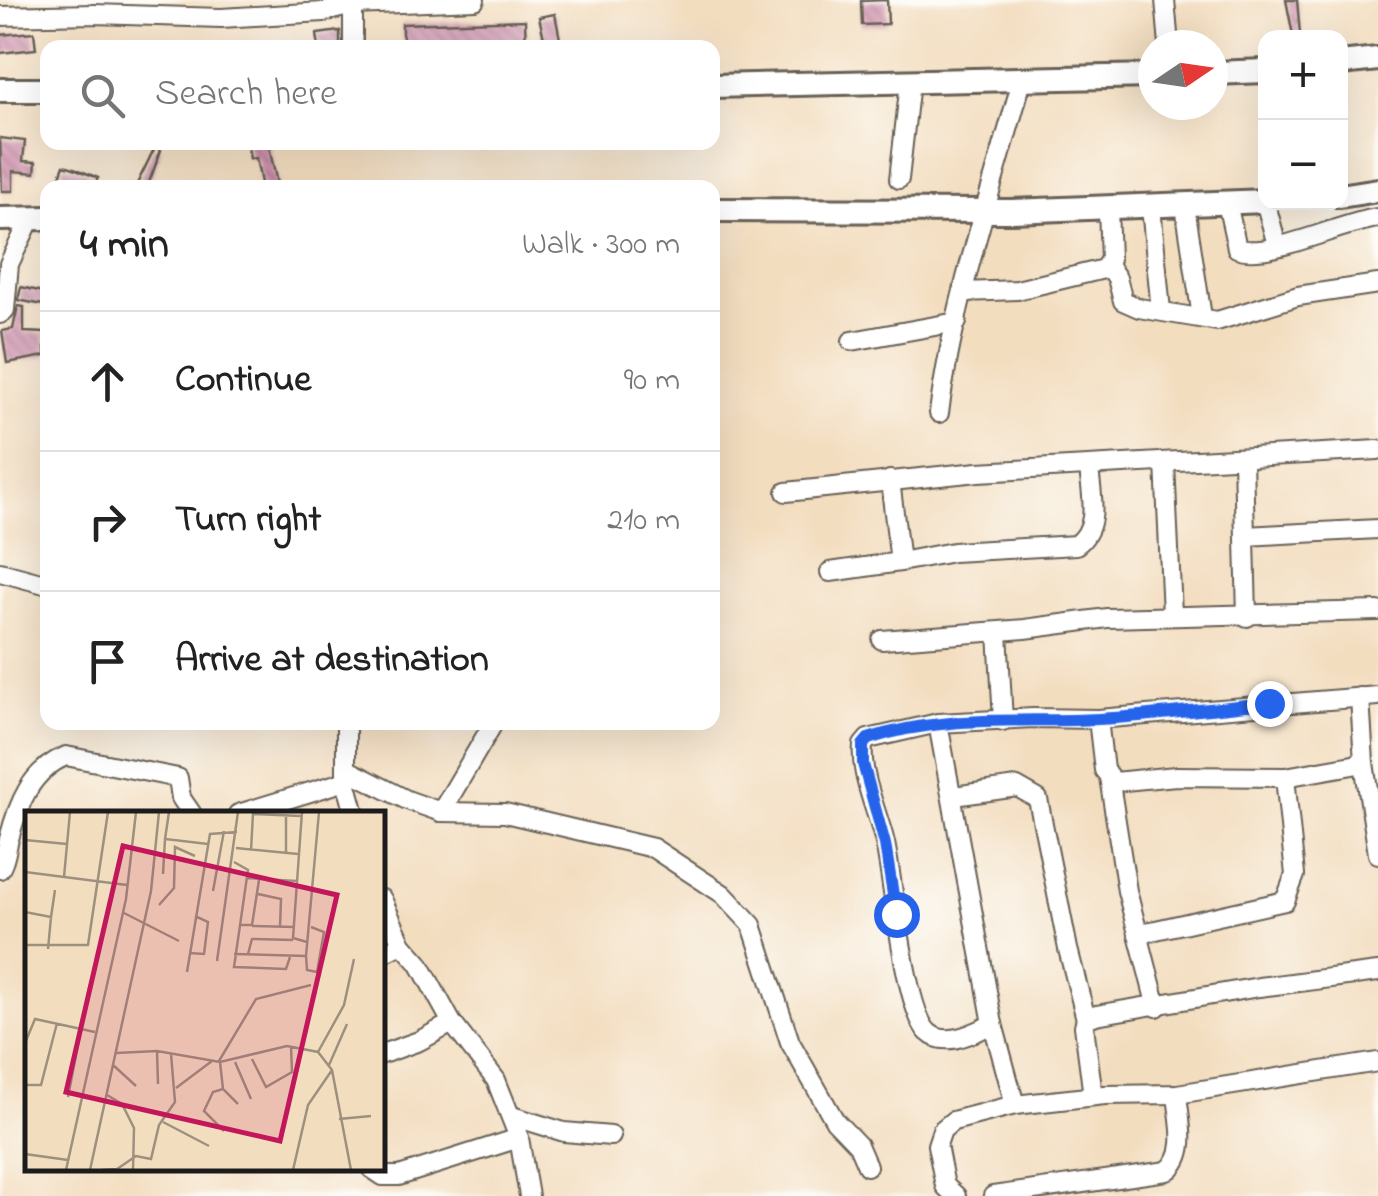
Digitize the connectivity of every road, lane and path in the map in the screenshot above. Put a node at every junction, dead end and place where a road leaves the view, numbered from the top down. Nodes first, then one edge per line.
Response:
1 (475, 0) edge
2 (1165, 0) edge
3 (353, 2) edge
4 (0, 16) edge
5 (1168, 30) edge
6 (354, 40) edge
7 (1378, 58) edge
8 (1348, 62) edge
9 (1258, 71) edge
10 (1228, 72) edge
11 (1138, 76) edge
12 (1022, 80) junction
13 (910, 82) junction
14 (720, 86) edge
15 (0, 90) edge
16 (40, 90) edge
17 (899, 179) dead end
18 (1378, 190) edge
19 (1348, 195) edge
20 (1258, 201) edge
21 (1227, 203) junction
22 (1185, 206) junction
23 (1151, 207) junction
24 (1108, 208) junction
25 (720, 210) edge
26 (1267, 210) edge
27 (984, 211) junction
28 (0, 218) edge
29 (39, 218) edge
30 (1378, 218) edge
31 (1277, 245) junction
32 (1108, 265) junction
33 (1378, 284) edge
34 (964, 292) junction
35 (1161, 311) junction
36 (0, 314) edge
37 (1202, 317) junction
38 (956, 322) junction
39 (852, 342) dead end
40 (939, 413) dead end
41 (1378, 450) edge
42 (1243, 459) junction
43 (1165, 463) junction
44 (1090, 467) junction
45 (890, 480) junction
46 (786, 492) dead end
47 (1378, 529) edge
48 (1245, 536) junction
49 (900, 562) junction
50 (0, 572) edge
51 (830, 572) dead end
52 (40, 583) edge
53 (1378, 611) edge
54 (1172, 614) junction
55 (1247, 616) junction
56 (998, 632) junction
57 (882, 640) dead end
58 (1369, 696) edge
59 (1098, 719) junction
60 (1003, 721) junction
61 (938, 723) junction
62 (345, 730) edge
63 (489, 730) edge
64 (1364, 763) junction
65 (346, 775) junction
66 (1108, 777) junction
67 (1285, 777) junction
68 (954, 796) junction
69 (190, 811) edge
70 (246, 811) edge
71 (354, 811) edge
72 (441, 812) junction
73 (1378, 854) edge
74 (0, 869) edge
75 (385, 907) edge
76 (1138, 934) junction
77 (402, 944) junction
78 (385, 952) edge
79 (1378, 972) edge
80 (1156, 1006) junction
81 (1086, 1020) junction
82 (452, 1023) junction
83 (994, 1024) junction
84 (385, 1053) edge
85 (1378, 1062) edge
86 (1176, 1094) junction
87 (1093, 1096) junction
88 (1015, 1105) junction
89 (512, 1116) junction
90 (610, 1136) dead end
91 (519, 1138) junction
92 (867, 1166) dead end
93 (376, 1171) edge
94 (529, 1196) edge
95 (956, 1196) edge
96 (993, 1196) edge

1 - 3 street
2 - 5 street
3 - 4 street
3 - 6 street
7 - 8 main road
9 - 10 main road
11 - 12 main road
12 - 13 main road
12 - 27 street
13 - 14 main road
13 - 17 street
15 - 16 main road
18 - 19 main road
20 - 21 main road
21 - 22 main road
21 - 31 street
22 - 23 main road
22 - 37 street
23 - 24 main road
23 - 35 street
24 - 27 main road
24 - 32 street
25 - 27 main road
26 - 31 street
27 - 34 street
28 - 29 main road
29 - 36 street
30 - 31 street
32 - 34 street
32 - 35 street
33 - 37 street
34 - 38 street
35 - 37 street
38 - 39 street
38 - 40 street
41 - 42 street
42 - 43 street
42 - 48 street
43 - 44 street
43 - 54 street
44 - 45 street
44 - 49 street
45 - 46 street
45 - 49 street
47 - 48 street
48 - 55 street
49 - 51 street
50 - 52 street
53 - 55 street
54 - 55 street
54 - 56 street
56 - 57 street
56 - 60 street
58 - 59 street
58 - 64 street
59 - 60 street
59 - 66 street
60 - 61 street
61 - 68 street
61 - 83 street
62 - 65 street
63 - 72 street
64 - 67 street
64 - 73 street
65 - 70 street
65 - 71 street
65 - 72 street
66 - 67 street
66 - 76 street
67 - 76 street
68 - 81 street
68 - 83 street
69 - 74 street
72 - 92 street
75 - 77 street
76 - 80 street
77 - 78 street
77 - 82 street
79 - 80 street
80 - 81 street
81 - 87 street
82 - 84 street
82 - 89 street
83 - 88 street
85 - 86 street
86 - 87 street
86 - 96 street
87 - 88 street
88 - 95 street
89 - 90 street
89 - 91 street
91 - 93 street
91 - 94 street

